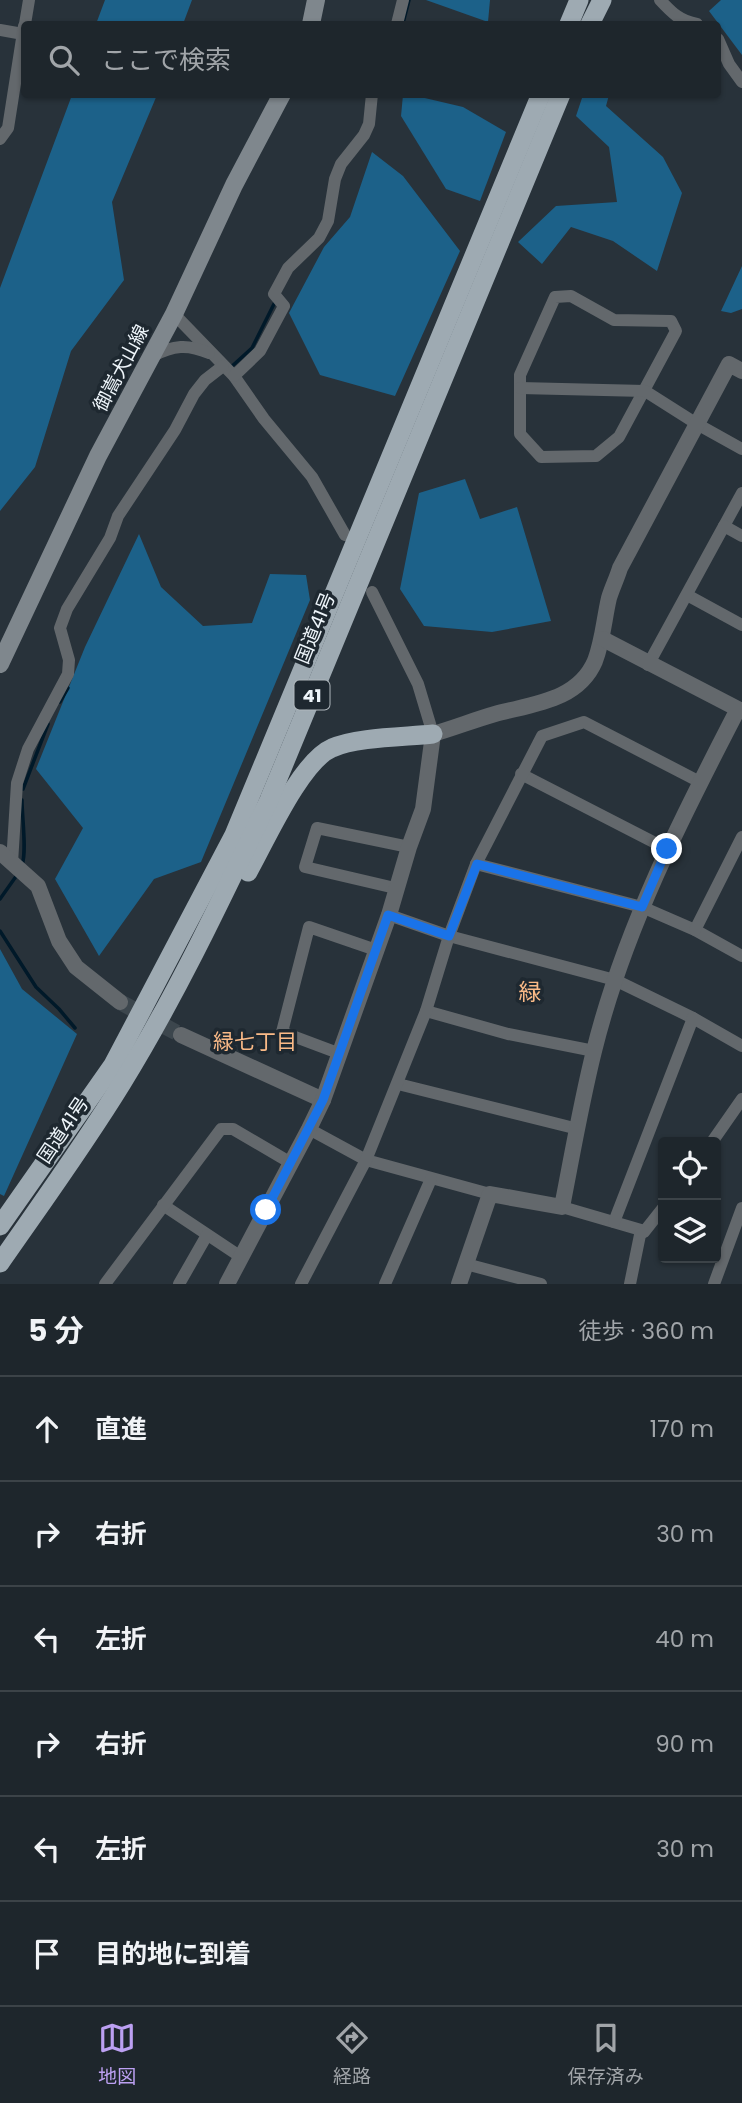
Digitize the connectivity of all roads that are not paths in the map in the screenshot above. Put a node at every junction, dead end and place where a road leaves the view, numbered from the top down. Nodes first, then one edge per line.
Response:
1 (29, 0) edge
2 (316, 0) edge
3 (403, 0) edge
4 (579, 0) edge
5 (601, 0) edge
6 (660, 0) edge
7 (25, 21) edge
8 (312, 21) edge
9 (398, 21) edge
10 (570, 21) edge
11 (591, 21) edge
12 (683, 21) edge
13 (21, 28) edge
14 (0, 30) edge
15 (21, 40) edge
16 (721, 46) edge
17 (742, 82) edge
18 (280, 98) edge
19 (372, 98) edge
20 (539, 98) edge
21 (559, 98) edge
22 (6, 99) edge
23 (0, 139) edge
24 (174, 314) junction
25 (212, 354) junction
26 (151, 357) junction
27 (223, 366) junction
28 (742, 371) edge
29 (234, 376) junction
30 (520, 388) junction
31 (645, 391) junction
32 (696, 425) junction
33 (742, 449) edge
34 (742, 493) edge
35 (724, 526) junction
36 (345, 535) dead end
37 (742, 536) edge
38 (372, 592) dead end
39 (687, 595) junction
40 (742, 625) edge
41 (603, 639) junction
42 (0, 664) edge
43 (648, 664) junction
44 (740, 710) edge
45 (433, 734) junction
46 (521, 774) junction
47 (700, 782) junction
48 (742, 837) edge
49 (409, 847) junction
50 (667, 849) junction
51 (6, 857) edge
52 (477, 864) junction
53 (396, 888) junction
54 (642, 907) junction
55 (388, 915) junction
56 (695, 930) junction
57 (449, 936) junction
58 (376, 950) junction
59 (742, 956) edge
60 (187, 969) junction
61 (615, 980) junction
62 (120, 1002) tunnel mouth
63 (426, 1011) junction
64 (693, 1018) junction
65 (181, 1035) tunnel mouth
66 (742, 1046) edge
67 (594, 1051) junction
68 (338, 1054) junction
69 (398, 1084) junction
70 (742, 1099) edge
71 (323, 1100) junction
72 (309, 1129) junction
73 (578, 1129) junction
74 (715, 1137) edge
75 (366, 1160) junction
76 (291, 1163) junction
77 (431, 1179) junction
78 (490, 1194) junction
79 (163, 1205) junction
80 (562, 1208) junction
81 (742, 1208) edge
82 (658, 1214) edge
83 (614, 1222) junction
84 (0, 1226) edge
85 (640, 1234) junction
86 (207, 1235) junction
87 (241, 1257) junction
88 (0, 1263) edge
89 (466, 1264) junction
90 (521, 1282) edge
91 (105, 1284) edge
92 (179, 1284) edge
93 (227, 1284) edge
94 (301, 1284) edge
95 (385, 1284) edge
96 (459, 1284) edge
97 (541, 1284) edge
98 (630, 1284) edge
99 (714, 1284) edge

1 - 7 street
2 - 8 main road
3 - 9 street
4 - 10 highway
5 - 11 highway
6 - 12 street
13 - 14 street
15 - 22 street
16 - 17 street
18 - 24 main road, 御嵩犬山線
19 - 29 street
20 - 84 highway, 国道41号 / 41
21 - 60 highway, 国道41号 / 41
22 - 23 street
24 - 25 street
24 - 26 main road, 御嵩犬山線
25 - 26 street
25 - 27 street
26 - 42 main road, 御嵩犬山線
27 - 29 street
27 - 51 street
28 - 32 street
29 - 36 street
30 - 31 street
30 - 31 street
30 - 31 street
31 - 32 street
32 - 33 street
32 - 41 street
34 - 35 street
35 - 37 street
35 - 39 street
38 - 45 street
39 - 40 street
39 - 43 street
41 - 43 street
41 - 45 street
43 - 44 street
44 - 47 street
45 - 49 street
45 - 60 highway
46 - 47 street
46 - 50 street
46 - 52 street
47 - 50 street
48 - 56 street
49 - 53 street
49 - 53 street
50 - 54 street
51 - 62 street
52 - 54 street
52 - 57 street
53 - 55 street
54 - 56 street
54 - 61 street
55 - 57 street
55 - 58 street
56 - 59 street
57 - 61 street
57 - 63 street
58 - 68 street
58 - 68 street
60 - 88 highway, 国道41号 / 41
61 - 64 street
61 - 67 street
63 - 67 street
63 - 69 street
64 - 66 street
64 - 83 street
65 - 71 street
67 - 73 street
68 - 71 street
69 - 73 street
69 - 75 street
70 - 74 street
71 - 72 street
72 - 75 street
72 - 76 street
73 - 80 street
75 - 77 street
75 - 94 street
76 - 79 street
76 - 87 street
77 - 78 street
77 - 95 street
78 - 80 street
78 - 89 street
79 - 86 street
79 - 91 street
80 - 83 street
81 - 99 street
82 - 85 street
83 - 85 street
85 - 98 street
86 - 87 street
86 - 92 street
87 - 93 street
89 - 90 street
89 - 96 street
90 - 97 street

